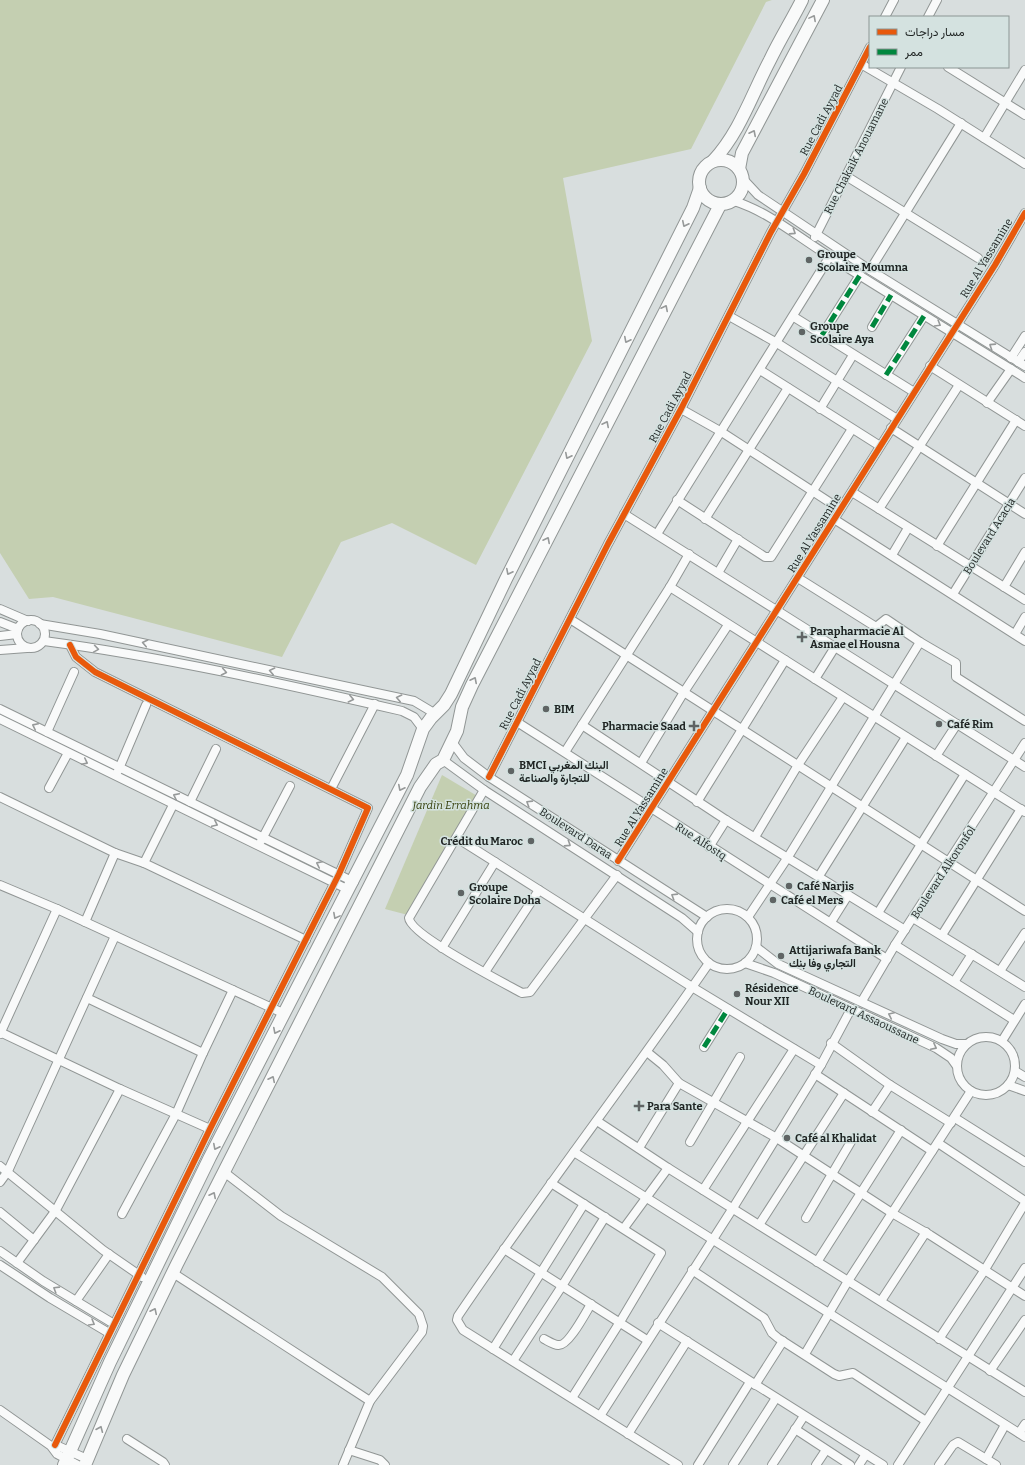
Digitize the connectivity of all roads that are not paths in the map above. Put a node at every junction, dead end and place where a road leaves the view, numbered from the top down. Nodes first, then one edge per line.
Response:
1 (802, 0) edge
2 (823, 0) edge
3 (894, 0) edge
4 (937, 0) edge
5 (886, 16) edge
6 (929, 16) edge
7 (869, 49) edge
8 (861, 64) junction
9 (900, 68) edge
10 (950, 68) edge
11 (1025, 70) edge
12 (893, 82) junction
13 (1004, 102) junction
14 (1025, 115) edge
15 (961, 124) junction
16 (984, 138) junction
17 (713, 161) junction
18 (1025, 164) edge
19 (739, 169) junction
20 (846, 176) junction
21 (744, 180) junction
22 (700, 188) junction
23 (734, 201) junction
24 (720, 205) junction
25 (784, 211) junction
26 (905, 213) junction
27 (1025, 213) edge
28 (777, 222) junction
29 (817, 233) junction
30 (811, 244) junction
31 (830, 256) junction
32 (978, 258) dead end
33 (870, 270) junction
34 (860, 275) junction
35 (891, 295) junction
36 (729, 316) junction
37 (794, 316) junction
38 (924, 316) junction
39 (958, 324) junction
40 (872, 327) dead end
41 (952, 332) junction
42 (822, 335) junction
43 (1025, 336) edge
44 (777, 343) junction
45 (1025, 352) edge
46 (853, 355) junction
47 (1018, 362) edge
48 (930, 366) junction
49 (1010, 369) junction
50 (760, 370) junction
51 (886, 375) junction
52 (1025, 378) edge
53 (837, 381) junction
54 (959, 384) junction
55 (788, 388) junction
56 (914, 392) junction
57 (987, 403) junction
58 (681, 409) junction
59 (820, 409) junction
60 (897, 419) junction
61 (1016, 420) junction
62 (1025, 426) edge
63 (891, 428) junction
64 (852, 429) junction
65 (720, 431) junction
66 (880, 446) junction
67 (920, 446) junction
68 (749, 450) junction
69 (1025, 478) edge
70 (978, 482) junction
71 (812, 491) junction
72 (852, 492) junction
73 (677, 500) junction
74 (1009, 503) junction
75 (879, 509) junction
76 (840, 510) junction
77 (624, 514) junction
78 (1025, 514) edge
79 (705, 519) junction
80 (834, 519) junction
81 (908, 528) junction
82 (657, 534) junction
83 (738, 540) junction
84 (937, 546) junction
85 (1025, 552) edge
86 (689, 554) junction
87 (892, 555) junction
88 (969, 566) junction
89 (718, 573) junction
90 (798, 578) junction
91 (670, 587) junction
92 (1004, 587) junction
93 (953, 594) junction
94 (1025, 600) edge
95 (0, 609) edge
96 (778, 612) junction
97 (1025, 617) edge
98 (570, 619) junction
99 (28, 621) junction
100 (0, 622) edge
101 (40, 624) junction
102 (728, 624) junction
103 (17, 631) junction
104 (1015, 634) junction
105 (0, 636) edge
106 (44, 641) junction
107 (1025, 641) edge
108 (920, 642) junction
109 (758, 643) junction
110 (70, 645) junction
111 (834, 647) junction
112 (27, 648) junction
113 (0, 650) edge
114 (626, 656) junction
115 (785, 660) junction
116 (74, 672) dead end
117 (815, 679) junction
118 (893, 684) junction
119 (684, 692) junction
120 (843, 698) junction
121 (375, 704) junction
122 (146, 705) dead end
123 (444, 705) junction
124 (0, 709) edge
125 (713, 711) junction
126 (434, 713) junction
127 (460, 716) junction
128 (873, 717) junction
129 (0, 719) edge
130 (1025, 721) edge
131 (517, 722) junction
132 (957, 724) junction
133 (582, 725) junction
134 (423, 729) junction
135 (742, 730) junction
136 (47, 732) junction
137 (906, 738) junction
138 (452, 742) junction
139 (1025, 743) edge
140 (216, 749) dead end
141 (416, 752) junction
142 (564, 752) junction
143 (68, 753) junction
144 (936, 756) junction
145 (1014, 759) junction
146 (439, 762) junction
147 (641, 763) junction
148 (798, 765) junction
149 (120, 767) junction
150 (1025, 767) edge
151 (965, 774) junction
152 (115, 777) junction
153 (488, 777) junction
154 (669, 782) junction
155 (290, 786) dead end
156 (831, 786) junction
157 (49, 788) dead end
158 (330, 789) junction
159 (484, 790) junction
160 (993, 792) junction
161 (0, 797) edge
162 (190, 802) junction
163 (697, 802) junction
164 (173, 805) junction
165 (863, 806) junction
166 (652, 809) junction
167 (1023, 810) edge
168 (726, 820) junction
169 (263, 837) junction
170 (755, 837) junction
171 (457, 838) junction
172 (920, 843) junction
173 (259, 845) junction
174 (710, 847) junction
175 (115, 853) junction
176 (788, 857) junction
177 (618, 861) junction
178 (950, 861) junction
179 (495, 862) junction
180 (144, 864) junction
181 (339, 874) junction
182 (617, 875) junction
183 (819, 876) junction
184 (978, 879) junction
185 (334, 883) junction
186 (770, 884) junction
187 (0, 885) edge
188 (351, 886) junction
189 (539, 890) junction
190 (848, 895) junction
191 (57, 909) junction
192 (1025, 910) edge
193 (878, 913) junction
194 (707, 917) junction
195 (748, 917) junction
196 (913, 918) junction
197 (584, 919) junction
198 (84, 922) junction
199 (831, 922) junction
200 (905, 930) junction
201 (698, 932) junction
202 (1025, 933) edge
203 (942, 935) junction
204 (114, 936) junction
205 (306, 940) junction
206 (895, 945) junction
207 (756, 947) junction
208 (442, 948) junction
209 (972, 954) junction
210 (887, 959) junction
211 (709, 963) junction
212 (745, 963) junction
213 (1000, 971) junction
214 (485, 972) junction
215 (954, 982) junction
216 (692, 987) junction
217 (1025, 987) edge
218 (233, 990) junction
219 (87, 998) junction
220 (862, 1001) junction
221 (1025, 1004) edge
222 (272, 1008) junction
223 (728, 1009) junction
224 (851, 1009) junction
225 (285, 1014) junction
226 (1019, 1017) edge
227 (0, 1033) edge
228 (1002, 1041) junction
229 (831, 1043) junction
230 (966, 1044) junction
231 (704, 1047) dead end
232 (794, 1049) junction
233 (647, 1052) junction
234 (203, 1053) junction
235 (740, 1057) dead end
236 (60, 1060) junction
237 (821, 1065) junction
238 (956, 1065) junction
239 (1015, 1070) junction
240 (815, 1074) junction
241 (1025, 1077) edge
242 (679, 1083) junction
243 (890, 1085) junction
244 (1008, 1086) junction
245 (120, 1089) junction
246 (971, 1091) junction
247 (1025, 1091) edge
248 (844, 1093) junction
249 (715, 1102) junction
250 (872, 1112) junction
251 (176, 1114) junction
252 (748, 1120) junction
253 (953, 1120) junction
254 (597, 1121) junction
255 (210, 1129) junction
256 (901, 1130) junction
257 (775, 1137) junction
258 (852, 1140) dead end
259 (690, 1142) dead end
260 (938, 1143) junction
261 (639, 1148) junction
262 (932, 1151) junction
263 (574, 1152) junction
264 (804, 1156) junction
265 (1025, 1162) edge
266 (0, 1166) edge
267 (668, 1168) junction
268 (8, 1171) junction
269 (224, 1172) junction
270 (832, 1174) junction
271 (0, 1182) edge
272 (551, 1183) junction
273 (703, 1190) junction
274 (861, 1193) junction
275 (645, 1198) junction
276 (1025, 1202) edge
277 (584, 1204) junction
278 (732, 1208) junction
279 (56, 1210) junction
280 (0, 1212) edge
281 (892, 1213) junction
282 (122, 1214) dead end
283 (605, 1217) junction
284 (806, 1218) dead end
285 (759, 1225) junction
286 (624, 1228) junction
287 (926, 1232) junction
288 (711, 1239) junction
289 (34, 1240) junction
290 (504, 1249) junction
291 (0, 1251) edge
292 (109, 1254) junction
293 (817, 1262) junction
294 (17, 1263) junction
295 (0, 1265) edge
296 (1025, 1268) edge
297 (692, 1270) junction
298 (984, 1271) junction
299 (173, 1273) junction
300 (541, 1273) junction
301 (138, 1275) junction
302 (150, 1281) junction
303 (848, 1281) junction
304 (562, 1286) junction
305 (1012, 1288) junction
306 (1025, 1296) edge
307 (76, 1301) junction
308 (880, 1302) junction
309 (591, 1304) junction
310 (830, 1313) junction
311 (1025, 1320) edge
312 (620, 1322) junction
313 (658, 1323) junction
314 (114, 1324) junction
315 (109, 1333) junction
316 (544, 1339) dead end
317 (939, 1339) junction
318 (647, 1340) junction
319 (687, 1341) junction
320 (783, 1341) junction
321 (493, 1349) junction
322 (805, 1354) junction
323 (968, 1358) junction
324 (513, 1361) junction
325 (990, 1371) junction
326 (753, 1383) junction
327 (948, 1388) junction
328 (1025, 1392) edge
329 (572, 1398) junction
330 (776, 1398) junction
331 (370, 1401) junction
332 (0, 1410) edge
333 (600, 1416) junction
334 (804, 1416) junction
335 (926, 1421) junction
336 (1025, 1424) edge
337 (1005, 1425) junction
338 (795, 1429) junction
339 (628, 1434) junction
340 (1022, 1435) edge
341 (127, 1439) dead end
342 (53, 1446) junction
343 (349, 1450) junction
344 (826, 1450) junction
345 (866, 1454) junction
346 (66, 1459) edge
347 (986, 1459) junction
348 (83, 1463) edge
349 (165, 1465) edge
350 (344, 1465) edge
351 (385, 1465) edge
352 (678, 1465) edge
353 (698, 1465) edge
354 (733, 1465) edge
355 (772, 1465) edge
356 (816, 1465) edge
357 (850, 1465) edge
358 (859, 1465) edge
359 (883, 1465) edge
360 (898, 1465) edge
361 (939, 1465) edge
362 (996, 1465) edge

1 - 17 main road
19 -> 2 main road
3 - 5 street
4 - 6 street
7 - 8 street, Rue Cadi Ayyad
8 - 12 street
8 - 25 street, Rue Cadi Ayyad
9 - 12 street, Rue Chakaik Anouamane
10 - 13 street
11 - 13 street
12 - 15 street
12 - 20 street, Rue Chakaik Anouamane
13 - 14 street
13 - 16 street
15 - 16 street
15 - 26 street
16 - 18 street
17 - 19 main road
17 - 22 main road
19 - 21 main road
20 - 26 street
20 - 29 street, Rue Chakaik Anouamane
21 - 23 main road
21 - 25 street
22 - 24 main road
22 -> 123 main road
23 - 24 main road
23 - 28 street
127 -> 24 main road
25 - 28 street, Rue Cadi Ayyad
25 - 29 street
26 - 32 street
26 - 33 street
27 - 39 street, Rue Al Yassamine
28 -> 30 street
28 - 36 street, Rue Cadi Ayyad
29 - 30 street, Rue Chakaik Anouamane
29 - 33 street
30 - 31 street
31 - 34 street
31 - 37 street
33 - 39 street
34 - 35 street
34 - 42 street
35 - 38 street
35 - 40 street
36 - 44 street
36 - 58 street, Rue Cadi Ayyad
37 - 42 street
37 - 44 street
38 -> 41 street
38 - 51 street
39 - 41 street, Rue Al Yassamine
47 -> 39 street
41 - 48 street, Rue Al Yassamine
41 - 49 street
42 - 46 street
43 - 47 street
44 - 50 street
44 - 53 street
45 - 47 street
46 - 51 street
46 - 53 street
48 - 54 street
48 - 56 street, Rue Al Yassamine
49 - 52 street
49 - 57 street
50 - 55 street
50 - 65 street
51 - 56 street
53 - 59 street
53 - 60 street
54 - 57 street
54 - 67 street
55 - 59 street
55 - 68 street
56 - 60 street, Rue Al Yassamine
57 - 61 street
58 - 65 street
58 - 77 street, Rue Cadi Ayyad
59 - 64 street
60 - 63 street, Rue Al Yassamine
61 - 62 street
61 - 70 street
63 - 66 street, Rue Al Yassamine
63 - 67 street
64 - 66 street
64 - 71 street
65 - 68 street
65 - 73 street
66 - 72 street, Rue Al Yassamine
67 - 70 street
67 - 75 street
68 - 71 street
68 - 79 street
69 - 74 street, Boulevard Acacia
70 - 74 street
70 - 84 street
71 - 76 street
71 - 83 street
72 - 75 street
72 - 76 street, Rue Al Yassamine
73 - 79 street
73 - 82 street
74 - 78 street
74 - 88 street, Boulevard Acacia
75 - 81 street
76 - 80 street, Rue Al Yassamine
77 - 82 street
77 - 98 street, Rue Cadi Ayyad
79 - 83 street
80 - 87 street
80 - 90 street, Rue Al Yassamine
81 - 84 street
81 - 87 street
82 - 86 street
83 - 89 street
84 - 88 street
85 - 92 street
86 - 89 street
86 - 91 street
87 - 93 street
88 - 92 street
88 - 93 street, Boulevard Acacia
89 - 96 street
90 - 96 street, Rue Al Yassamine
90 - 108 street
91 - 102 street
91 - 114 street
92 - 94 street
93 - 104 street
95 - 99 street
96 - 109 street, Rue Al Yassamine
96 - 111 street
97 - 104 street
98 - 114 street
98 - 131 street, Rue Cadi Ayyad
99 - 101 street
99 - 103 street
100 - 103 street
101 - 106 street
126 -> 101 street
102 - 109 street
102 - 119 street
103 - 105 street
103 - 112 street
104 - 107 street
106 - 110 street
106 - 112 street
108 - 118 street
108 - 130 street
109 - 115 street
109 - 125 street, Rue Al Yassamine
110 -> 121 street
110 - 158 street
111 - 117 street
111 - 118 street
112 - 113 street
114 - 119 street
114 - 133 street
115 - 117 street
115 - 135 street
116 - 136 street
117 - 120 street
118 - 128 street
118 - 132 street
119 - 125 street
119 - 147 street
120 - 128 street
120 - 148 street
121 - 134 street
121 - 158 street
122 - 149 street
123 - 126 main road
123 - 127 main road
136 -> 124 street
125 - 135 street
125 - 154 street, Rue Al Yassamine
126 - 134 main road
127 - 138 main road
128 - 137 street
128 - 156 street
129 - 143 street
131 - 142 street, Rue Alfostq
131 - 153 street, Rue Cadi Ayyad
132 - 144 street
132 - 145 street
133 - 142 street
133 - 147 street
134 - 141 main road
135 - 148 street
135 - 163 street
136 - 149 street
137 - 144 street
137 - 165 street
138 - 146 main road
138 - 153 street, Boulevard Daraa
139 - 145 street, Boulevard Alkoronfol
140 - 162 street
141 - 146 main road
141 -> 188 main road
142 - 166 street, Rue Alfostq
143 -> 152 street
143 - 157 street
144 - 151 street
145 - 150 street
145 - 160 street, Boulevard Alkoronfol
146 - 159 street, Boulevard Daraa
269 -> 146 main road
147 - 154 street
148 - 156 street
148 - 170 street
149 - 152 street
162 -> 149 street
151 - 160 street
151 - 172 street
152 - 164 street
177 -> 153 street, Boulevard Daraa
154 - 163 street
154 - 166 street, Rue Al Yassamine
155 - 169 street
156 - 165 street
156 - 176 street
158 - 181 street
159 - 171 street
159 -> 182 street, Boulevard Daraa
160 - 167 street
160 - 178 street, Boulevard Alkoronfol
161 - 175 street
162 - 169 street
163 - 168 street
164 -> 173 street
164 - 180 street
165 - 172 street
165 - 183 street
166 - 174 street, Rue Alfostq
166 - 177 street, Rue Al Yassamine
167 - 184 street
168 - 170 street
168 - 174 street
169 - 173 street
181 -> 169 street
170 - 176 street
171 - 179 street
171 - 208 street
172 - 178 street
172 - 193 street
173 - 185 street
174 - 186 street, Rue Alfostq
175 - 180 street
175 - 198 street
176 - 183 street
176 - 186 street
194 -> 177 street, Boulevard Daraa
178 - 184 street
178 - 196 street, Boulevard Alkoronfol
179 - 189 street
179 - 208 street
180 - 205 street
181 - 185 street
181 - 188 street
182 - 197 street
182 - 201 street, Boulevard Daraa
183 - 190 street
184 - 192 street
184 - 203 street
185 - 188 street
185 - 205 street
186 - 195 street
186 - 199 street, Rue Alfostq
187 - 191 street
188 -> 225 main road
189 - 197 street
189 - 214 street
190 - 193 street
190 - 199 street
191 - 198 street
191 - 227 street
193 - 200 street
194 - 195 street
194 - 201 street
195 - 207 street
196 - 200 street, Boulevard Alkoronfol
196 - 203 street
197 - 214 street
197 - 216 street
198 - 204 street
199 - 210 street, Rue Alfostq
200 - 206 street, Boulevard Alkoronfol
201 - 211 street
202 - 213 street
203 - 209 street
204 - 218 street
204 - 219 street
205 - 222 street
206 - 210 street, Boulevard Alkoronfol
206 - 215 street
207 - 212 street
207 - 220 street, Boulevard Assaoussane
208 - 214 street
209 - 213 street
209 - 215 street
210 - 220 street, Boulevard Alkoronfol
211 - 212 street
211 - 216 street
212 - 224 street, Boulevard Assaoussane
213 - 217 street
215 - 226 street
216 - 223 street
216 - 233 street
218 - 222 street
218 - 234 street
219 - 234 street
219 - 236 street
230 -> 220 street, Boulevard Assaoussane
221 - 226 street
222 - 225 street
222 - 255 street
223 - 231 street
223 - 232 street
224 - 229 street
224 -> 238 street, Boulevard Assaoussane
225 -> 302 main road
226 - 228 street
227 - 236 street
228 - 230 street
228 - 239 street
229 - 237 street
229 - 243 street
230 - 238 street
232 - 237 street
232 - 252 street
233 - 242 street
233 - 254 street
234 - 251 street
235 - 249 street
236 - 245 street
236 - 268 street
237 - 240 street
238 - 246 street
239 - 241 street
239 - 244 street
240 - 248 street
240 - 257 street
242 - 249 street
242 - 261 street
243 - 250 street
243 - 253 street
244 - 246 street
244 - 247 street
245 - 251 street
245 - 279 street
246 - 253 street
248 - 250 street
248 - 264 street
249 - 252 street
249 - 259 street
250 - 256 street
251 - 255 street
251 - 282 street
252 - 257 street
252 - 273 street
253 - 260 street
253 - 265 street
254 - 261 street
254 - 263 street
255 - 301 street
256 - 262 street
256 - 274 street
257 - 264 street
257 - 278 street
258 - 270 street
260 - 262 street
260 - 276 street
261 - 267 street
262 - 281 street
263 - 272 street
263 - 275 street
264 - 270 street
264 - 285 street
266 - 268 street
267 - 273 street
267 - 275 street
268 - 271 street
268 - 279 street
299 -> 269 main road
269 - 331 street
270 - 274 street
270 - 284 street
272 - 277 street
272 - 290 street
273 - 278 street
274 - 281 street
274 - 293 street
275 - 286 street
275 - 288 street
276 - 298 street
277 - 283 street
277 - 300 street
278 - 285 street
278 - 288 street
279 - 289 street
279 - 292 street
280 - 289 street
281 - 287 street
281 - 303 street
283 - 286 street
283 - 304 street
285 - 293 street
286 - 312 street
287 - 298 street
287 - 308 street
288 - 297 street
288 - 310 street
289 - 294 street
290 - 300 street
290 - 321 street
291 - 294 street
292 - 301 street
292 - 307 street
293 - 303 street
307 -> 294 street
295 -> 315 street
296 - 305 street
297 - 313 street
297 - 320 street
298 - 305 street
298 - 317 street
299 - 331 street
348 -> 299 main road
300 - 304 street
300 - 321 street
301 - 302 street
301 - 314 street
302 - 346 main road
303 - 308 street
303 - 310 street
304 - 309 street
304 - 324 street
305 - 306 street
305 - 323 street
307 - 314 street
308 - 317 street
309 - 312 street
309 - 316 street
310 - 322 street
310 - 327 street
311 - 325 street
312 - 318 street
312 - 329 street
313 - 318 street
313 - 319 street
314 - 315 street
315 - 342 street
317 - 323 street
318 - 333 street
319 - 326 street
319 - 339 street
320 - 322 street
320 - 326 street
321 - 324 street
322 - 335 street
323 - 325 street
323 - 327 street
324 - 329 street
325 - 328 street
326 - 330 street
326 - 353 street
327 - 335 street
327 - 337 street
329 - 333 street
330 - 334 street
330 - 354 street
331 - 343 street
332 - 342 street
333 - 339 street
334 - 338 street
334 - 345 street
335 - 360 street
336 - 340 street
337 - 340 street
337 - 347 street
338 - 344 street
338 - 355 street
339 - 352 street
341 - 349 street
342 - 346 street
343 - 350 street
343 - 351 street
344 - 356 street
344 - 357 street
345 - 358 street
345 - 359 street
346 - 348 street
347 - 361 street
347 - 362 street

